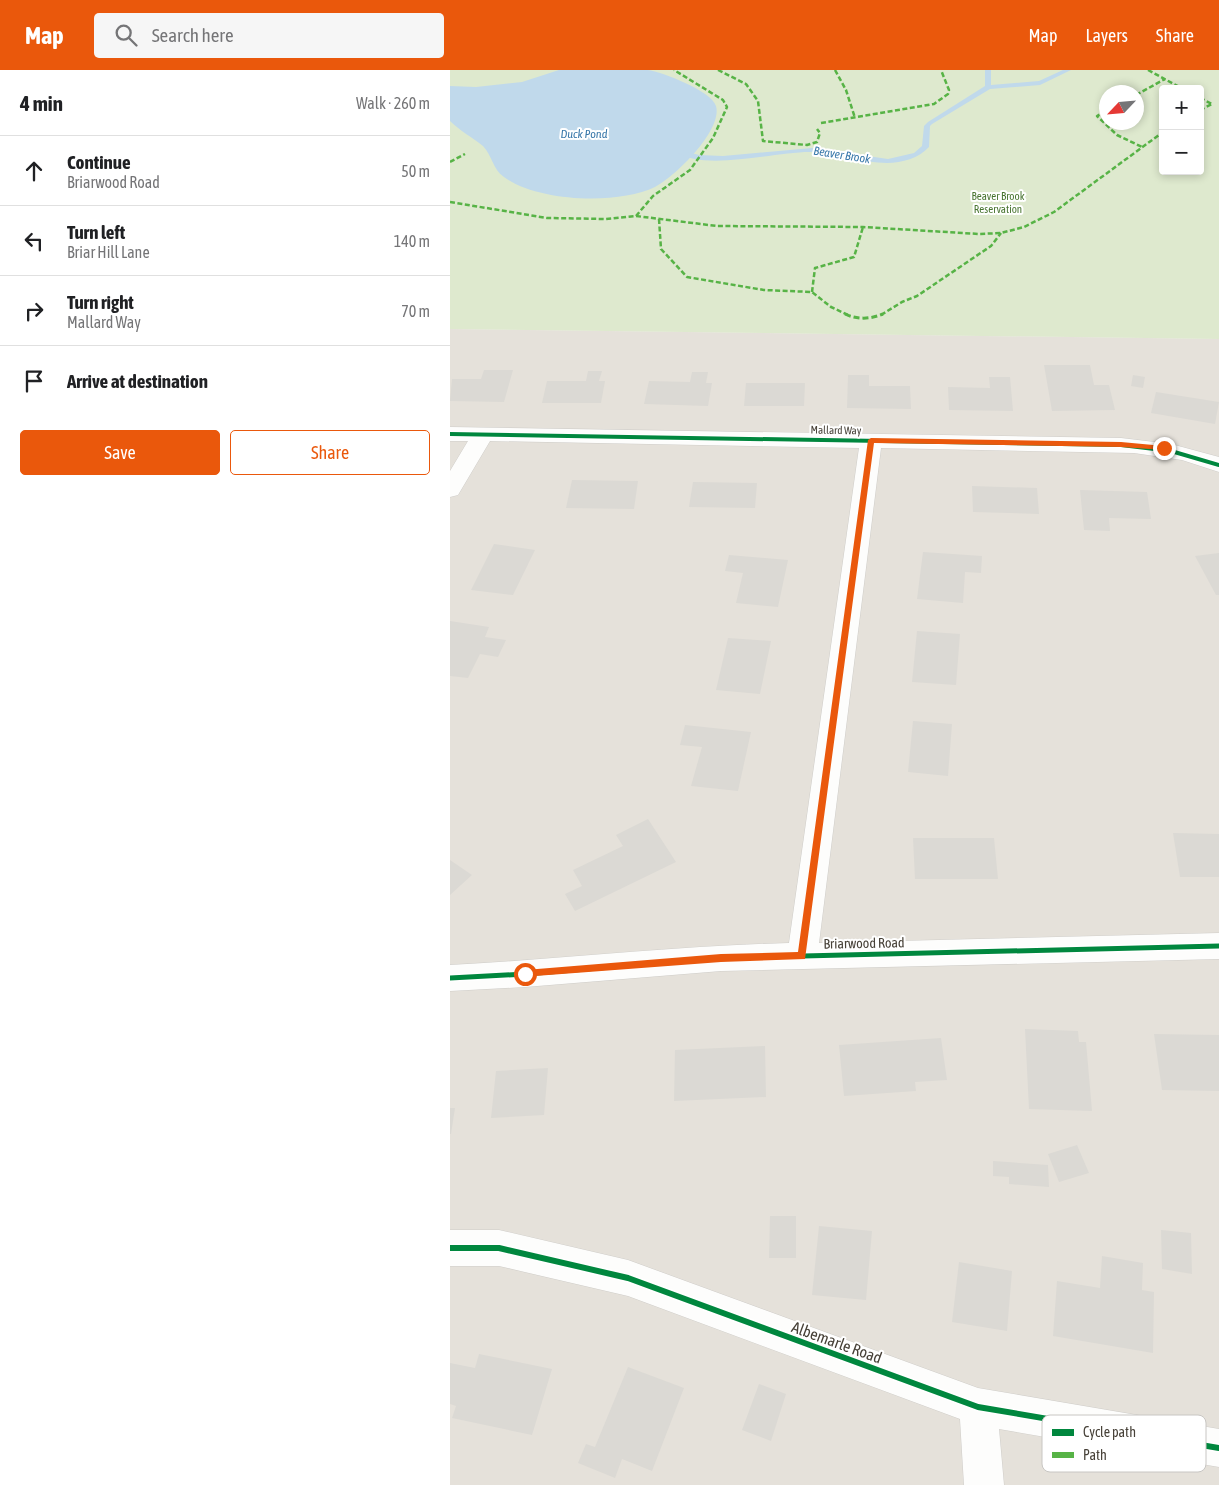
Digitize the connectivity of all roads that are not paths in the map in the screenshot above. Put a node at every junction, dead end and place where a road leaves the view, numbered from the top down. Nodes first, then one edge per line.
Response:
1 (450, 434) edge
2 (483, 434) junction
3 (871, 440) junction
4 (1219, 465) edge
5 (450, 490) edge
6 (1219, 946) edge
7 (802, 956) junction
8 (450, 978) edge
9 (450, 1248) edge
10 (978, 1407) junction
11 (1042, 1418) edge
12 (1206, 1446) edge
13 (1219, 1448) edge
14 (984, 1485) edge

1 - 2 street, Mallard Way
2 - 3 street, Mallard Way
2 - 5 street
3 - 4 street, Mallard Way
3 - 7 street
6 - 7 street, Briarwood Road
7 - 8 street, Briarwood Road
9 - 10 street, Albemarle Road
10 - 11 street, Albemarle Road
10 - 14 street
12 - 13 street, Albemarle Road

